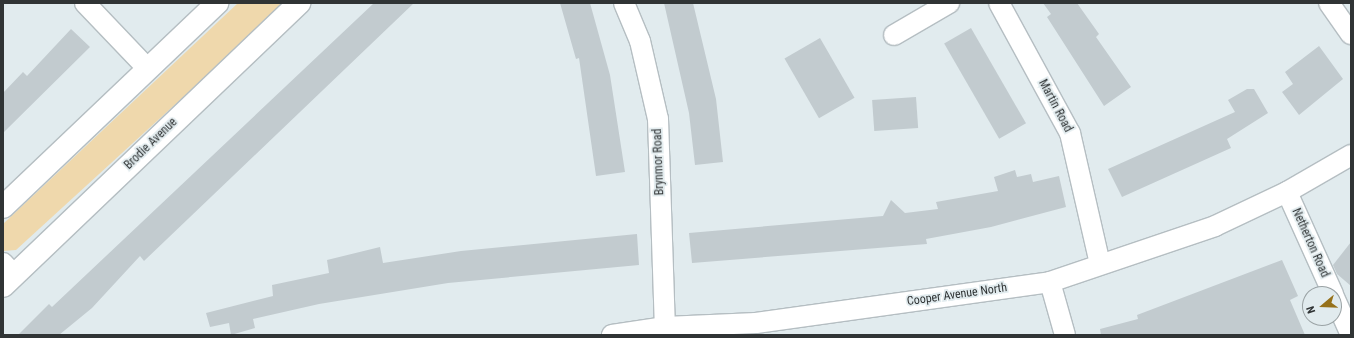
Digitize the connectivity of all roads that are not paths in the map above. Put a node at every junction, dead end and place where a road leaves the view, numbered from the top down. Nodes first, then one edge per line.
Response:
1 (85, 3) edge
2 (217, 3) edge
3 (299, 3) edge
4 (624, 3) edge
5 (949, 3) edge
6 (999, 3) edge
7 (1330, 3) edge
8 (1351, 34) edge
9 (894, 35) dead end
10 (148, 69) junction
11 (1351, 155) edge
12 (1287, 192) junction
13 (3, 207) edge
14 (1100, 264) junction
15 (7, 275) edge
16 (1050, 282) junction
17 (1328, 286) edge
18 (1342, 315) edge
19 (664, 327) junction
20 (757, 329) edge
21 (612, 335) edge
22 (1065, 335) edge
23 (1351, 335) edge

1 - 10 street
2 - 10 street
3 - 15 street, Brodie Avenue
4 - 19 street, Brynmor Road
5 - 9 street
6 - 14 street, Martin Road
7 - 8 street
10 - 13 street
11 - 12 street, Cooper Avenue North
12 - 14 street, Cooper Avenue North
12 - 17 street, Netherton Road
14 - 16 street, Cooper Avenue North
16 - 20 street, Cooper Avenue North
16 - 22 street
18 - 23 street
19 - 20 street, Cooper Avenue North
19 - 21 street, Cooper Avenue North

